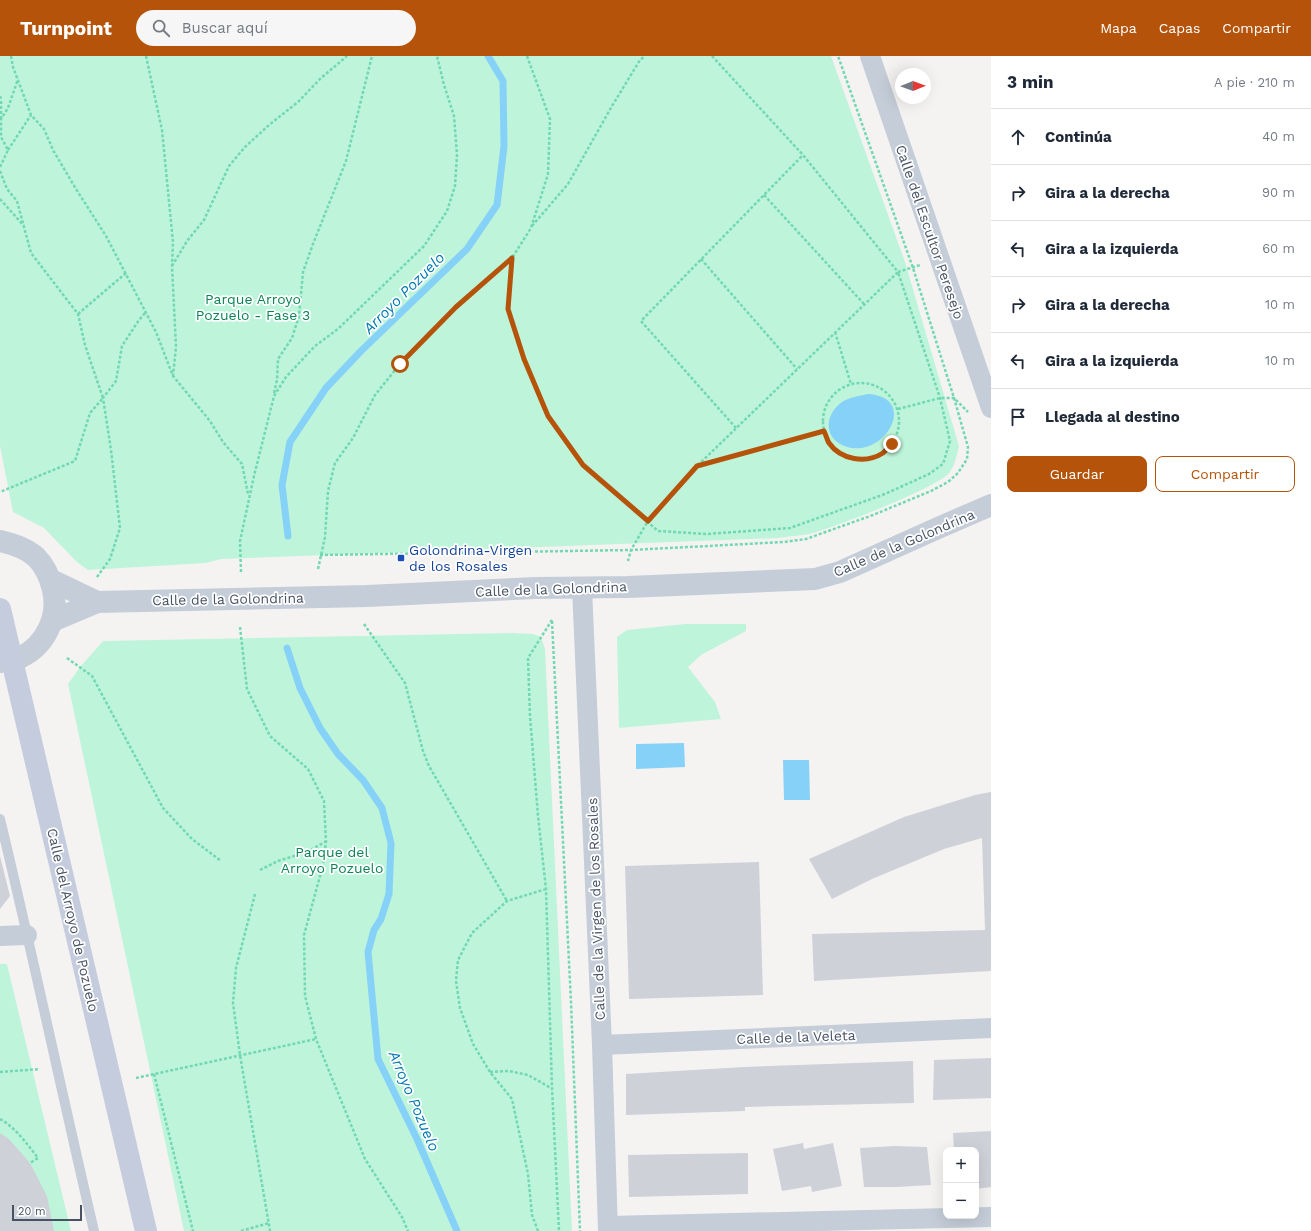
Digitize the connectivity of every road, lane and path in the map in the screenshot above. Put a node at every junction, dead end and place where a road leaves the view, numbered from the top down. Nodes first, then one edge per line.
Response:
1 (11, 56) edge
2 (146, 56) edge
3 (347, 56) edge
4 (372, 56) edge
5 (438, 56) edge
6 (527, 56) edge
7 (645, 56) edge
8 (712, 56) edge
9 (838, 56) edge
10 (870, 56) edge
11 (18, 79) junction
12 (0, 96) edge
13 (31, 115) junction
14 (1, 119) edge
15 (8, 150) junction
16 (803, 155) junction
17 (0, 167) edge
18 (0, 171) edge
19 (2, 175) junction
20 (0, 180) edge
21 (764, 195) junction
22 (0, 199) edge
23 (26, 228) junction
24 (531, 228) junction
25 (512, 258) junction
26 (701, 259) junction
27 (939, 259) junction
28 (172, 266) junction
29 (913, 268) junction
30 (898, 272) junction
31 (126, 273) junction
32 (864, 304) junction
33 (146, 312) junction
34 (78, 314) junction
35 (835, 332) junction
36 (797, 369) junction
37 (173, 376) junction
38 (851, 384) junction
39 (274, 396) junction
40 (103, 398) junction
41 (940, 398) junction
42 (954, 398) junction
43 (991, 408) edge
44 (898, 409) junction
45 (970, 414) dead end
46 (736, 428) junction
47 (824, 431) junction
48 (697, 466) junction
49 (0, 492) edge
50 (249, 497) junction
51 (991, 505) edge
52 (648, 521) junction
53 (0, 541) edge
54 (631, 550) junction
55 (320, 555) junction
56 (628, 561) dead end
57 (318, 569) dead end
58 (241, 572) dead end
59 (98, 578) dead end
60 (51, 580) junction
61 (582, 588) junction
62 (97, 602) junction
63 (0, 609) edge
64 (52, 621) junction
65 (364, 624) dead end
66 (240, 627) dead end
67 (68, 658) dead end
68 (6, 661) edge
69 (0, 819) edge
70 (326, 842) junction
71 (221, 861) dead end
72 (260, 870) dead end
73 (546, 888) junction
74 (255, 894) dead end
75 (507, 901) junction
76 (27, 935) junction
77 (0, 936) edge
78 (991, 1028) edge
79 (316, 1039) junction
80 (602, 1045) junction
81 (240, 1055) junction
82 (56, 1068) junction
83 (0, 1072) edge
84 (490, 1072) junction
85 (154, 1074) junction
86 (136, 1078) dead end
87 (552, 1088) junction
88 (0, 1119) edge
89 (30, 1164) dead end
90 (991, 1217) edge
91 (269, 1224) junction
92 (608, 1229) edge
93 (94, 1231) edge
94 (146, 1231) edge
95 (193, 1231) edge
96 (241, 1231) edge
97 (270, 1231) edge
98 (408, 1231) edge
99 (538, 1231) edge
100 (559, 1231) edge
101 (580, 1231) edge

1 - 11 path
2 - 28 path
3 - 28 path
4 - 39 path
5 - 39 path
6 - 24 path
7 - 24 path
8 - 16 path
9 - 29 path
10 - 27 street, Calle del Escultor Peresejo
11 - 13 path
11 - 14 path
12 - 14 path
13 - 15 path
13 - 31 path
14 - 15 path
15 - 17 path
16 - 21 path
16 - 30 path
18 - 19 path
19 - 20 path
19 - 23 path
21 - 26 path
21 - 32 path
22 - 23 path
23 - 34 path
24 - 25 path
25 - 52 path
25 - 55 path
26 - 36 path
26 - 46 path
27 - 29 path
27 - 43 street, Calle del Escultor Peresejo
28 - 37 path
29 - 30 path
29 - 42 path
30 - 32 path
30 - 41 path
31 - 33 path
31 - 34 path
32 - 35 path
33 - 37 path
33 - 40 path
34 - 40 path
35 - 36 path
35 - 38 path
36 - 46 path
37 - 50 path
38 - 44 path
38 - 47 path
39 - 50 path
40 - 49 path
40 - 59 path
41 - 42 path
41 - 44 path
41 - 52 path
42 - 45 path
42 - 54 path
44 - 47 path
46 - 48 path
47 - 48 path
48 - 52 path
50 - 58 path
51 - 61 street, Calle de la Golondrina
52 - 54 path
53 - 60 street
54 - 55 path
54 - 56 path
55 - 57 path
60 - 62 street, Calle de la Golondrina
60 - 64 street
61 - 62 street, Calle de la Golondrina
61 - 80 street, Calle de la Virgen de los Rosales
62 - 64 street, Calle de la Golondrina
63 - 68 main road, Calle del Arroyo de Pozuelo
64 - 68 street
65 - 75 path
66 - 70 path
67 - 71 path
68 - 94 main road, Calle del Arroyo de Pozuelo
69 - 76 lane
70 - 72 path
70 - 79 path
73 - 75 path
73 - 87 path
73 - 101 path
74 - 81 path
75 - 84 path
76 - 77 street
76 - 82 lane
78 - 80 street, Calle de la Veleta
79 - 81 path
79 - 98 path
80 - 92 street, Calle de la Virgen de los Rosales
81 - 85 path
81 - 91 path
82 - 83 path
82 - 93 lane
84 - 87 path
84 - 99 path
85 - 86 path
85 - 95 path
87 - 100 path
88 - 89 path
90 - 92 street
91 - 96 path
91 - 97 path

